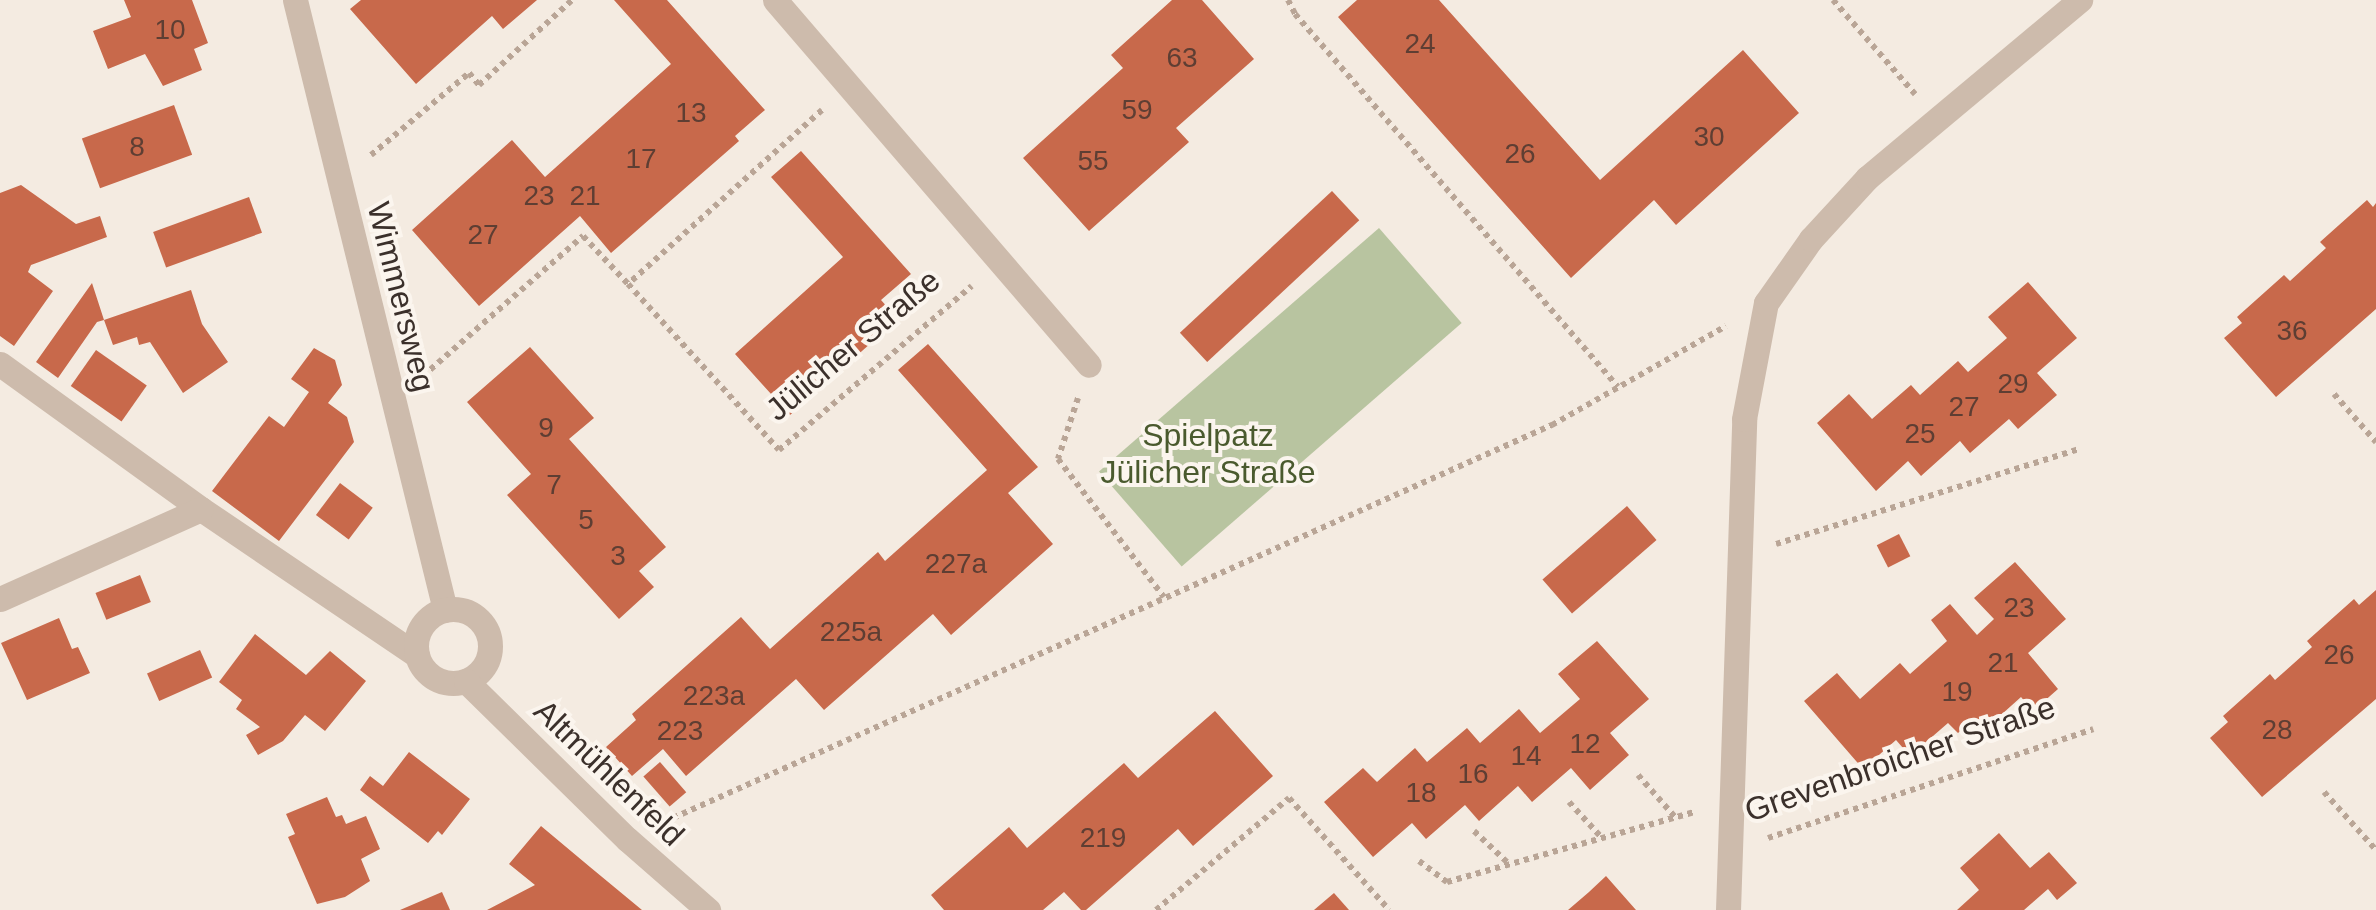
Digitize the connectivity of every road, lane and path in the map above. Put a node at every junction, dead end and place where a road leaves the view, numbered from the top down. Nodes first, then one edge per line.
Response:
1 (295, 0) edge
2 (572, 0) edge
3 (776, 0) edge
4 (1288, 0) edge
5 (1832, 0) edge
6 (2080, 0) edge
7 (849, 86) junction
8 (1938, 121) junction
9 (340, 182) junction
10 (1000, 262) junction
11 (628, 284) junction
12 (1766, 303) junction
13 (0, 364) edge
14 (1088, 366) joint
15 (1618, 387) junction
16 (2334, 394) dead end
17 (394, 401) junction
18 (2376, 442) edge
19 (2080, 449) dead end
20 (201, 509) junction
21 (1737, 556) junction
22 (1164, 597) junction
23 (0, 599) edge
24 (445, 610) junction
25 (417, 654) junction
26 (466, 681) junction
27 (2094, 729) dead end
28 (1638, 775) dead end
29 (2324, 792) dead end
30 (1569, 802) dead end
31 (1730, 802) junction
32 (1675, 818) junction
33 (1474, 831) dead end
34 (626, 838) junction
35 (1602, 838) junction
36 (2376, 850) edge
37 (1727, 852) junction
38 (1419, 861) dead end
39 (1510, 865) junction
40 (708, 910) edge
41 (1156, 910) edge
42 (1389, 910) edge
43 (1728, 910) edge

1 - 9 street, Wimmersweg
2 - 9 path
3 - 7 street
4 - 15 path
5 - 8 path
6 - 8 street, Grevenbroicher Straße
7 - 10 street
7 - 11 path
8 - 12 street, Grevenbroicher Straße
9 - 17 street, Wimmersweg
10 - 11 path, Jülicher Straße
10 - 14 street
11 - 17 path
12 - 15 path
12 - 21 street, Grevenbroicher Straße
13 - 20 street, Altmühlenfeld
14 - 22 path
15 - 22 path
16 - 18 path
17 - 24 street, Wimmersweg
19 - 21 path
20 - 23 street
20 - 25 street, Altmühlenfeld
21 - 31 street, Grevenbroicher Straße
22 - 34 path
24 - 25 street
24 - 26 street
25 - 26 street, Altmühlenfeld
26 - 34 street, Altmühlenfeld
27 - 37 path, Grevenbroicher Straße
28 - 32 path
29 - 36 path
30 - 35 path
31 - 32 path
31 - 37 street, Grevenbroicher Straße
32 - 35 path
33 - 39 path
34 - 40 street, Altmühlenfeld
35 - 39 path
37 - 43 street, Grevenbroicher Straße
38 - 39 path
41 - 42 path

